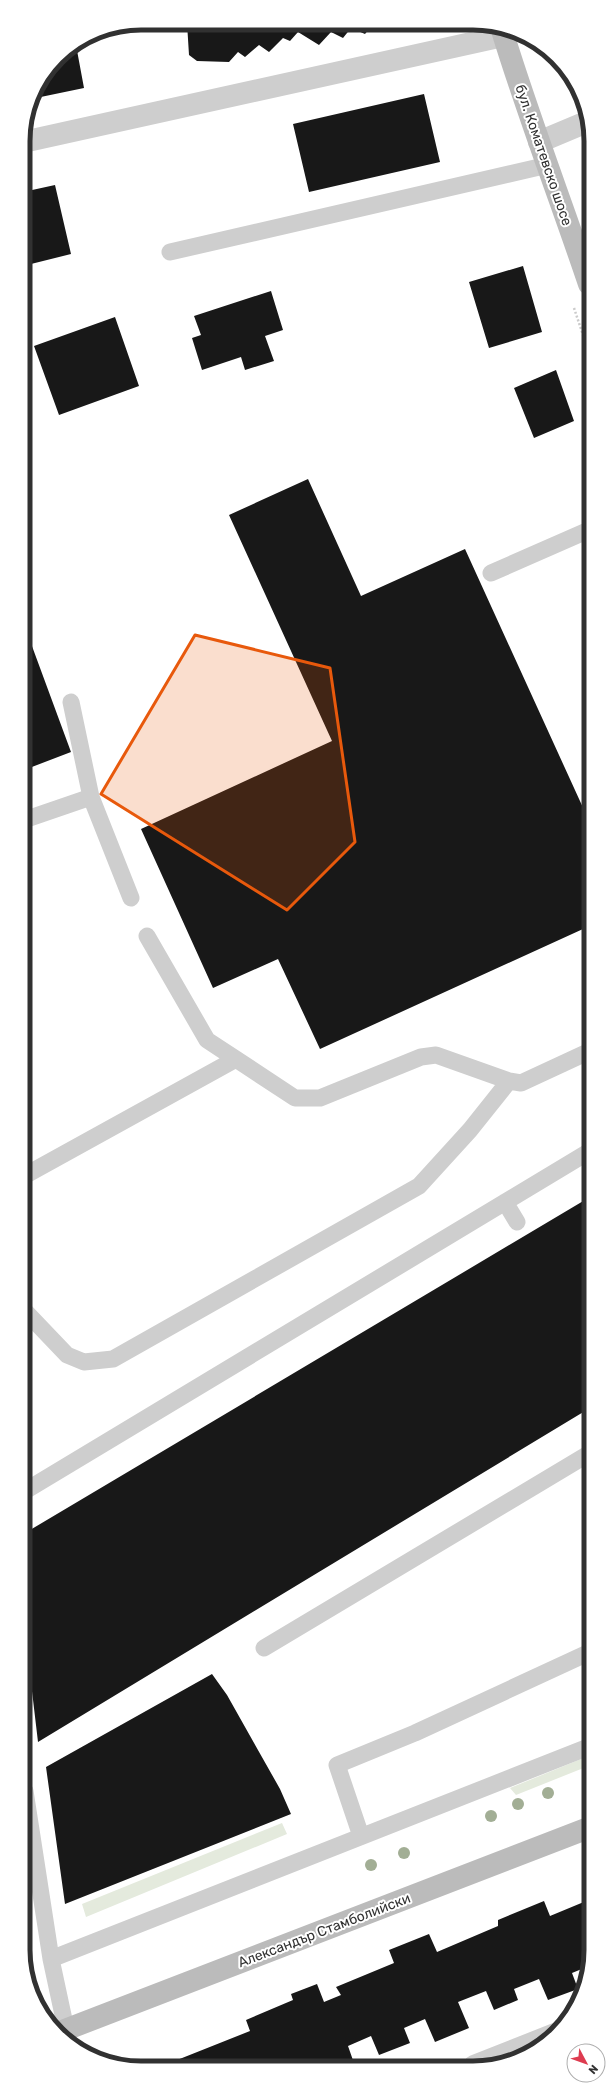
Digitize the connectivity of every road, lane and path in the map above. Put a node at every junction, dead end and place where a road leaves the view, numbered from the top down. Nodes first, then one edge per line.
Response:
1 (496, 32) edge
2 (503, 34) edge
3 (583, 124) edge
4 (30, 140) edge
5 (538, 142) junction
6 (548, 165) junction
7 (170, 252) dead end
8 (584, 269) edge
9 (584, 532) edge
10 (491, 573) dead end
11 (71, 702) dead end
12 (91, 797) junction
13 (30, 818) edge
14 (131, 898) dead end
15 (147, 936) dead end
16 (584, 1054) edge
17 (236, 1058) junction
18 (509, 1081) junction
19 (584, 1155) edge
20 (30, 1173) edge
21 (505, 1202) junction
22 (517, 1222) dead end
23 (30, 1317) edge
24 (584, 1457) edge
25 (30, 1488) edge
26 (264, 1648) dead end
27 (584, 1659) edge
28 (584, 1748) edge
29 (30, 1823) edge
30 (584, 1830) edge
31 (361, 1836) junction
32 (51, 1959) junction
33 (62, 2029) edge
34 (64, 2030) edge
35 (535, 2042) edge
36 (490, 2060) edge

1 - 4 street
2 - 5 street, бул. Коматевско шосе
3 - 5 street
5 - 6 street, бул. Коматевско шосе
6 - 7 lane
6 - 8 street, бул. Коматевско шосе
9 - 10 lane
11 - 12 lane
12 - 13 lane
12 - 14 lane
15 - 17 lane
16 - 18 lane
17 - 18 lane
17 - 20 lane
18 - 23 lane
19 - 21 lane
21 - 22 lane
21 - 25 lane
24 - 26 lane
27 - 31 lane
28 - 31 lane
29 - 32 lane
30 - 34 street, Александър Стамболийски
31 - 32 lane
32 - 33 lane
35 - 36 street

